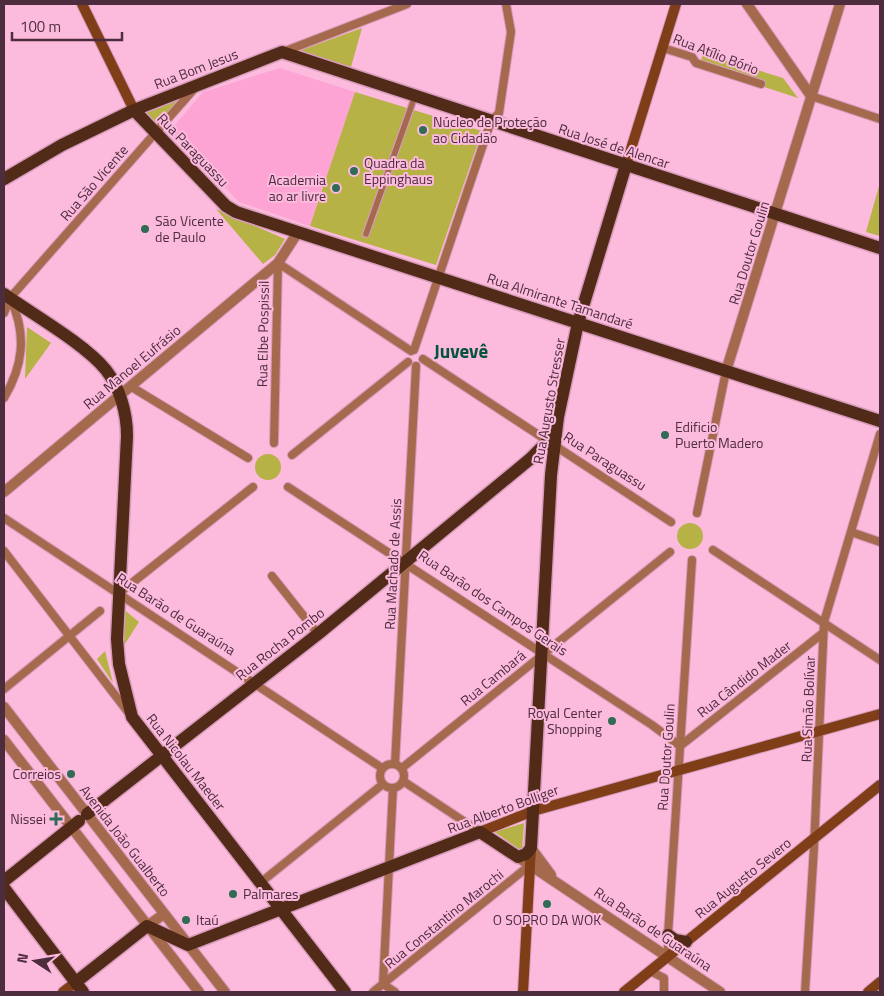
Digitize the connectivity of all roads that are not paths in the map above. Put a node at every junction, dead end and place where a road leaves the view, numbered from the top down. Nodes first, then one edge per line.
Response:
1 (82, 4) edge
2 (407, 4) edge
3 (506, 4) edge
4 (676, 4) edge
5 (747, 4) edge
6 (840, 4) edge
7 (663, 48) junction
8 (282, 52) junction
9 (761, 84) dead end
10 (197, 86) junction
11 (414, 96) junction
12 (811, 96) junction
13 (134, 110) junction
14 (880, 119) edge
15 (491, 121) junction
16 (155, 132) junction
17 (626, 165) junction
18 (4, 179) edge
19 (231, 210) joint
20 (775, 214) junction
21 (298, 232) junction
22 (366, 234) dead end
23 (880, 248) edge
24 (278, 263) junction
25 (438, 278) junction
26 (7, 296) edge
27 (4, 313) edge
28 (578, 323) junction
29 (412, 350) junction
30 (423, 359) junction
31 (408, 362) junction
32 (416, 366) junction
33 (726, 371) junction
34 (130, 386) junction
35 (119, 395) junction
36 (4, 398) edge
37 (558, 417) joint
38 (880, 421) edge
39 (880, 434) edge
40 (274, 443) dead end
41 (551, 443) junction
42 (292, 455) dead end
43 (248, 458) dead end
44 (530, 459) junction
45 (551, 475) junction
46 (253, 487) dead end
47 (288, 487) dead end
48 (4, 492) edge
49 (697, 513) dead end
50 (4, 518) edge
51 (672, 522) dead end
52 (851, 532) junction
53 (880, 542) edge
54 (713, 550) dead end
55 (4, 551) edge
56 (670, 552) dead end
57 (692, 560) dead end
58 (406, 562) junction
59 (272, 576) dead end
60 (118, 594) junction
61 (100, 611) dead end
62 (824, 622) junction
63 (823, 633) junction
64 (318, 634) junction
65 (69, 636) junction
66 (542, 654) junction
67 (880, 660) edge
68 (254, 683) junction
69 (4, 689) edge
70 (4, 707) edge
71 (880, 714) edge
72 (132, 717) junction
73 (819, 732) junction
74 (4, 740) edge
75 (680, 746) junction
76 (161, 754) junction
77 (395, 764) junction
78 (382, 768) junction
79 (402, 768) junction
80 (678, 771) junction
81 (403, 782) junction
82 (383, 784) junction
83 (880, 785) edge
84 (393, 788) junction
85 (533, 812) junction
86 (79, 821) junction
87 (499, 825) junction
88 (480, 832) junction
89 (814, 838) junction
90 (491, 839) junction
91 (531, 848) junction
92 (518, 857) junction
93 (530, 865) junction
94 (389, 867) junction
95 (4, 881) edge
96 (260, 883) junction
97 (4, 888) edge
98 (568, 891) junction
99 (281, 909) junction
100 (164, 914) junction
101 (148, 926) junction
102 (668, 935) junction
103 (686, 942) junction
104 (188, 946) junction
105 (668, 956) junction
106 (650, 971) junction
107 (880, 982) edge
108 (383, 984) junction
109 (79, 987) edge
110 (63, 992) edge
111 (198, 992) edge
112 (225, 992) edge
113 (345, 992) edge
114 (372, 992) edge
115 (395, 992) edge
116 (523, 992) edge
117 (624, 992) edge
118 (664, 992) edge
119 (720, 992) edge
120 (805, 992) edge
121 (868, 992) edge

1 - 13 main road
2 - 8 street, Rua Bom Jesus
3 - 15 street
4 - 7 main road, Rua Augusto Stresser
5 - 12 street
6 - 12 street, Rua Doutor Goulin
7 - 9 street, Rua Atílio Bório
7 - 17 main road, Rua Augusto Stresser
8 - 10 main road, Rua Bom Jesus
8 - 11 main road, Rua José de Alencar
10 - 13 main road, Rua Bom Jesus
10 - 16 street, Rua São Vicente
11 - 15 main road, Rua José de Alencar
11 - 22 street
12 - 14 street
12 - 20 street, Rua Doutor Goulin
13 - 16 main road, Rua Paraguassu
13 - 18 main road, Rua Bom Jesus
15 - 17 main road, Rua José de Alencar
15 - 25 street
16 - 19 main road, Rua Paraguassu
16 - 26 street, Rua São Vicente
17 - 20 main road, Rua José de Alencar
17 - 28 main road, Rua Augusto Stresser
19 - 21 main road, Rua Almirante Tamandaré
20 - 23 main road, Rua José de Alencar
20 - 33 street, Rua Doutor Goulin
21 - 24 street, Rua Elbe Pospissil
21 - 25 main road, Rua Almirante Tamandaré
24 - 29 street
24 - 34 street, Rua Manoel Eufrásio
24 - 40 street, Rua Elbe Pospissil
25 - 28 main road, Rua Almirante Tamandaré
25 - 29 street
26 - 27 street, Rua São Vicente
26 - 35 main road
26 - 36 street
28 - 33 main road, Rua Almirante Tamandaré
28 - 37 main road, Rua Augusto Stresser
29 - 30 street
29 - 31 street
30 - 32 street
30 - 41 street, Rua Paraguassu
31 - 32 street
31 - 42 street
32 - 58 street, Rua Machado de Assis
33 - 38 main road, Rua Almirante Tamandaré
33 - 49 street, Rua Doutor Goulin
34 - 35 street, Rua Manoel Eufrásio
34 - 43 street
35 - 48 street, Rua Manoel Eufrásio
35 - 60 main road
37 - 41 main road, Rua Rocha Pombo
39 - 52 street, Rua Simão Bolívar
41 - 44 main road, Rua Rocha Pombo
41 - 45 main road, Rua Augusto Stresser
41 - 51 street, Rua Paraguassu
44 - 45 main road
44 - 58 main road, Rua Rocha Pombo
45 - 66 main road, Rua Augusto Stresser
46 - 60 street
47 - 58 street, Rua Barão dos Campos Gerais
50 - 60 street, Rua Barão de Guaraúna
52 - 53 street
52 - 62 street, Rua Simão Bolívar
54 - 62 street
55 - 65 street, Rua Nicolau Maeder
56 - 66 street, Rua Cambará
57 - 75 street, Rua Doutor Goulin
58 - 64 main road, Rua Rocha Pombo
58 - 66 street, Rua Barão dos Campos Gerais
58 - 77 street, Rua Machado de Assis
59 - 64 street
60 - 68 street, Rua Barão de Guaraúna
60 - 72 main road
61 - 65 street
62 - 63 street, Rua Simão Bolívar
62 - 67 street
63 - 73 street, Rua Simão Bolívar
63 - 75 street, Rua Cândido Mader
64 - 68 main road, Rua Rocha Pombo
65 - 69 street
65 - 72 street, Rua Nicolau Maeder
66 - 75 street, Rua Barão dos Campos Gerais
66 - 79 street, Rua Cambará
66 - 85 main road, Rua Augusto Stresser
68 - 76 main road, Rua Rocha Pombo
68 - 78 street, Rua Barão de Guaraúna
70 - 86 street, Avenida João Gualberto
71 - 73 main road, Rua Alberto Bolliger
72 - 76 main road, Rua Nicolau Maeder
73 - 80 main road, Rua Alberto Bolliger
73 - 89 street, Rua Simão Bolívar
74 - 86 street, Avenida João Gualberto
75 - 80 street, Rua Doutor Goulin
76 - 86 main road, Rua Rocha Pombo
76 - 96 main road, Rua Nicolau Maeder
77 - 78 street
77 - 79 street
78 - 82 street
79 - 81 street
80 - 85 main road, Rua Alberto Bolliger
80 - 102 street, Rua Doutor Goulin
81 - 84 street
81 - 88 street, Rua Barão de Guaraúna
82 - 84 street
82 - 96 street
83 - 89 main road, Rua Augusto Severo
84 - 94 street
85 - 87 main road, Rua Alberto Bolliger
85 - 91 main road, Rua Augusto Stresser
86 - 95 main road, Rua Rocha Pombo
86 - 100 street, Avenida João Gualberto
86 - 101 street, Avenida João Gualberto
87 - 88 main road, Rua Alberto Bolliger
87 - 90 main road
88 - 90 main road, Rua Barão de Guaraúna
88 - 94 main road, Rua Alberto Bolliger
89 - 103 main road, Rua Augusto Severo
89 - 120 street, Rua Simão Bolívar
90 - 92 main road, Rua Barão de Guaraúna
91 - 92 main road
91 - 93 main road, Rua Augusto Stresser
91 - 98 street, Rua Barão de Guaraúna
92 - 93 street, Rua Barão de Guaraúna
93 - 98 street, Rua Barão de Guaraúna
93 - 108 street, Rua Constantino Marochi
93 - 116 main road, Rua Augusto Stresser
94 - 99 main road, Rua Alberto Bolliger
94 - 108 street
96 - 99 main road, Rua Nicolau Maeder
97 - 109 main road
98 - 105 street, Rua Barão de Guaraúna
99 - 104 main road, Rua Alberto Bolliger
99 - 113 main road, Rua Nicolau Maeder
100 - 101 street
100 - 104 street, Avenida João Gualberto
101 - 104 main road
101 - 109 main road
101 - 111 street, Avenida João Gualberto
102 - 103 main road
102 - 105 street, Rua Doutor Goulin
103 - 105 main road, Rua Augusto Severo
104 - 112 street, Avenida João Gualberto
105 - 106 main road, Rua Augusto Severo
105 - 119 street, Rua Barão de Guaraúna
106 - 117 main road, Rua Augusto Severo
106 - 118 street
107 - 121 main road
108 - 114 street, Rua Constantino Marochi
108 - 115 street
109 - 110 main road

